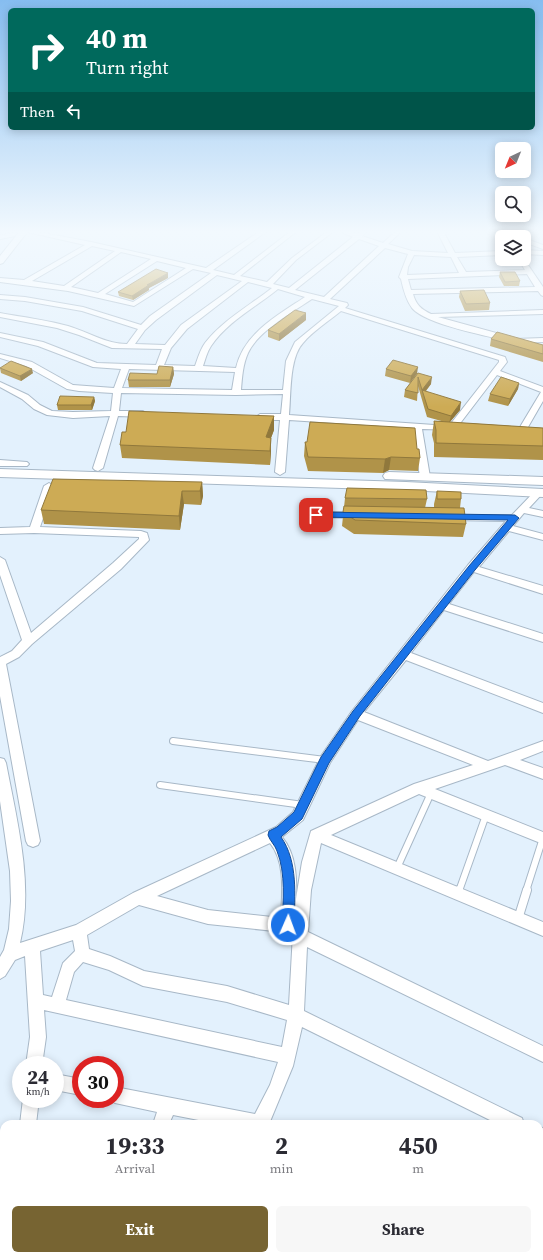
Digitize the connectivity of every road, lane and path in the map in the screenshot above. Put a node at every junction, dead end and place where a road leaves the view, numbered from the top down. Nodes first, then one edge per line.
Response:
1 (74, 290) edge
2 (107, 290) edge
3 (156, 290) edge
4 (192, 290) edge
5 (234, 290) edge
6 (273, 290) edge
7 (291, 290) edge
8 (336, 290) edge
9 (542, 291) edge
10 (409, 292) joint
11 (99, 295) junction
12 (311, 296) junction
13 (0, 297) edge
14 (326, 299) junction
15 (341, 309) junction
16 (543, 312) edge
17 (0, 315) edge
18 (430, 315) junction
19 (142, 328) junction
20 (0, 335) edge
21 (543, 340) edge
22 (515, 341) junction
23 (129, 347) junction
24 (167, 347) junction
25 (543, 348) edge
26 (0, 356) edge
27 (126, 367) junction
28 (159, 367) junction
29 (198, 368) junction
30 (240, 370) junction
31 (496, 372) junction
32 (0, 384) edge
33 (543, 390) edge
34 (117, 391) junction
35 (287, 392) junction
36 (236, 393) junction
37 (543, 394) edge
38 (115, 413) junction
39 (150, 415) edge
40 (254, 417) edge
41 (285, 417) junction
42 (418, 426) junction
43 (521, 432) edge
44 (0, 463) edge
45 (98, 468) junction
46 (280, 472) junction
47 (0, 473) edge
48 (425, 477) junction
49 (543, 481) edge
50 (49, 486) edge
51 (541, 492) edge
52 (522, 510) junction
53 (543, 514) edge
54 (316, 515) dead end
55 (372, 516) edge
56 (443, 517) edge
57 (515, 518) junction
58 (507, 527) junction
59 (34, 530) junction
60 (0, 531) edge
61 (543, 537) edge
62 (0, 560) edge
63 (472, 568) junction
64 (543, 590) edge
65 (442, 606) junction
66 (543, 638) edge
67 (28, 641) junction
68 (404, 654) junction
69 (0, 663) edge
70 (543, 708) edge
71 (356, 714) junction
72 (173, 741) dead end
73 (543, 746) edge
74 (325, 760) junction
75 (506, 760) junction
76 (0, 763) edge
77 (488, 766) junction
78 (543, 774) edge
79 (160, 786) dead end
80 (425, 791) junction
81 (303, 805) junction
82 (486, 815) junction
83 (316, 834) junction
84 (273, 835) junction
85 (543, 838) edge
86 (33, 842) dead end
87 (397, 868) junction
88 (458, 894) junction
89 (138, 898) junction
90 (518, 919) junction
91 (297, 929) junction
92 (543, 929) edge
93 (79, 931) junction
94 (32, 947) junction
95 (10, 954) junction
96 (84, 955) junction
97 (0, 971) edge
98 (36, 1001) junction
99 (57, 1006) junction
100 (295, 1015) junction
101 (543, 1054) edge
102 (35, 1056) edge
103 (288, 1056) junction
104 (124, 1096) edge
105 (168, 1106) junction
106 (30, 1108) edge
107 (28, 1120) edge
108 (163, 1120) edge
109 (240, 1120) edge
110 (262, 1120) edge
111 (508, 1120) edge

1 - 11 street
2 - 11 street
3 - 11 street
4 - 19 street
5 - 24 street
6 - 29 street
7 - 12 street
8 - 14 street
9 - 10 street
10 - 18 street
12 - 14 street
12 - 30 street
13 - 19 street
14 - 15 street
15 - 31 street
15 - 35 street
16 - 18 street
17 - 23 street
18 - 22 street
19 - 23 street
20 - 27 street
21 - 22 street
22 - 25 street
23 - 24 street
24 - 28 street
26 - 34 street
27 - 28 street
27 - 34 street
28 - 29 street
29 - 30 street
30 - 36 street
31 - 33 street
31 - 42 street
32 - 38 street
34 - 36 street
34 - 38 street
35 - 36 street
35 - 41 street
37 - 43 street
38 - 39 street
38 - 45 street
40 - 41 street
41 - 42 street
41 - 46 street
42 - 48 street
44 - 45 street
45 - 46 street
46 - 48 street
47 - 51 street
48 - 49 street
50 - 59 street
51 - 52 street
52 - 53 street
52 - 57 street
54 - 55 street
56 - 57 street
57 - 58 street
58 - 61 street
58 - 63 street
59 - 60 street
59 - 67 street
62 - 67 street
63 - 64 street
63 - 65 street
65 - 66 street
65 - 68 street
67 - 69 street
68 - 70 street
68 - 71 street
69 - 86 street
71 - 74 street
71 - 77 street
72 - 74 lane
73 - 75 street
74 - 81 street
75 - 77 street
75 - 78 street
76 - 95 street
77 - 80 street
79 - 81 lane
80 - 82 street
80 - 83 street
80 - 87 lane
81 - 84 street
82 - 85 street
82 - 88 lane
83 - 87 street
83 - 91 street
84 - 89 street
84 - 91 street
85 - 90 lane
87 - 88 street
88 - 90 street
89 - 91 street
89 - 93 street
90 - 92 street
91 - 100 street
91 - 101 street
93 - 94 street
93 - 96 street
94 - 95 street
94 - 98 street
95 - 97 street
96 - 99 street
96 - 100 street
98 - 99 street
98 - 102 street
99 - 103 street
100 - 103 street
100 - 111 street
103 - 110 street
104 - 105 street
105 - 108 street
105 - 109 street
106 - 107 street

